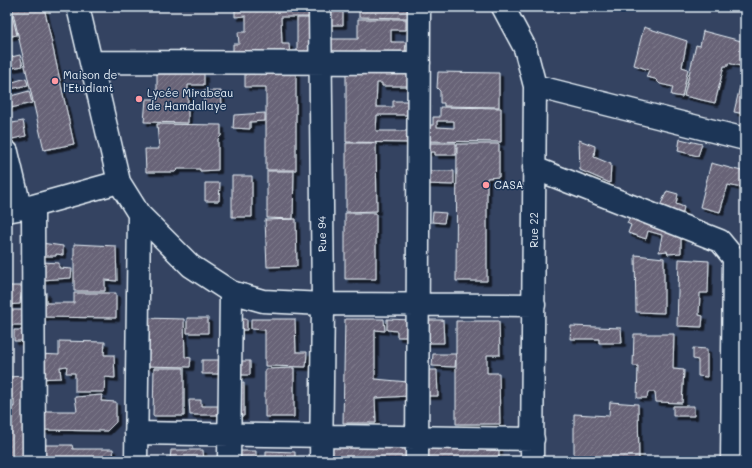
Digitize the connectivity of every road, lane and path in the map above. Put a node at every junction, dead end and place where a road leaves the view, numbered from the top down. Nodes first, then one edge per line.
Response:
1 (320, 7) edge
2 (420, 7) edge
3 (503, 7) edge
4 (83, 13) edge
5 (91, 62) junction
6 (320, 62) junction
7 (419, 63) junction
8 (535, 86) junction
9 (745, 139) edge
10 (7, 152) edge
11 (534, 168) junction
12 (119, 182) junction
13 (20, 208) edge
14 (139, 214) junction
15 (740, 259) edge
16 (231, 292) junction
17 (323, 304) junction
18 (418, 305) junction
19 (534, 305) junction
20 (136, 433) junction
21 (229, 435) junction
22 (322, 436) junction
23 (417, 437) junction
24 (533, 438) junction
25 (34, 461) edge
26 (136, 461) edge
27 (229, 461) edge
28 (321, 461) edge
29 (417, 461) edge
30 (532, 461) edge
31 (732, 461) edge

1 - 6 street, Rue 94
2 - 7 street
3 - 8 street, Rue 22
4 - 5 street
5 - 6 street
5 - 12 street
6 - 7 street
6 - 17 street, Rue 94
7 - 18 street
8 - 9 street
8 - 11 street, Rue 22
10 - 13 street
11 - 15 street
11 - 19 street, Rue 22
12 - 13 street
12 - 14 street
13 - 25 street
14 - 16 street
14 - 20 street
15 - 31 street
16 - 17 street
16 - 21 street
17 - 18 street
17 - 22 street, Rue 94
18 - 19 street
18 - 23 street
19 - 24 street, Rue 22
20 - 21 street
20 - 26 street
21 - 22 street
21 - 27 street
22 - 23 street
22 - 28 street, Rue 94
23 - 24 street
23 - 29 street
24 - 30 street, Rue 22

